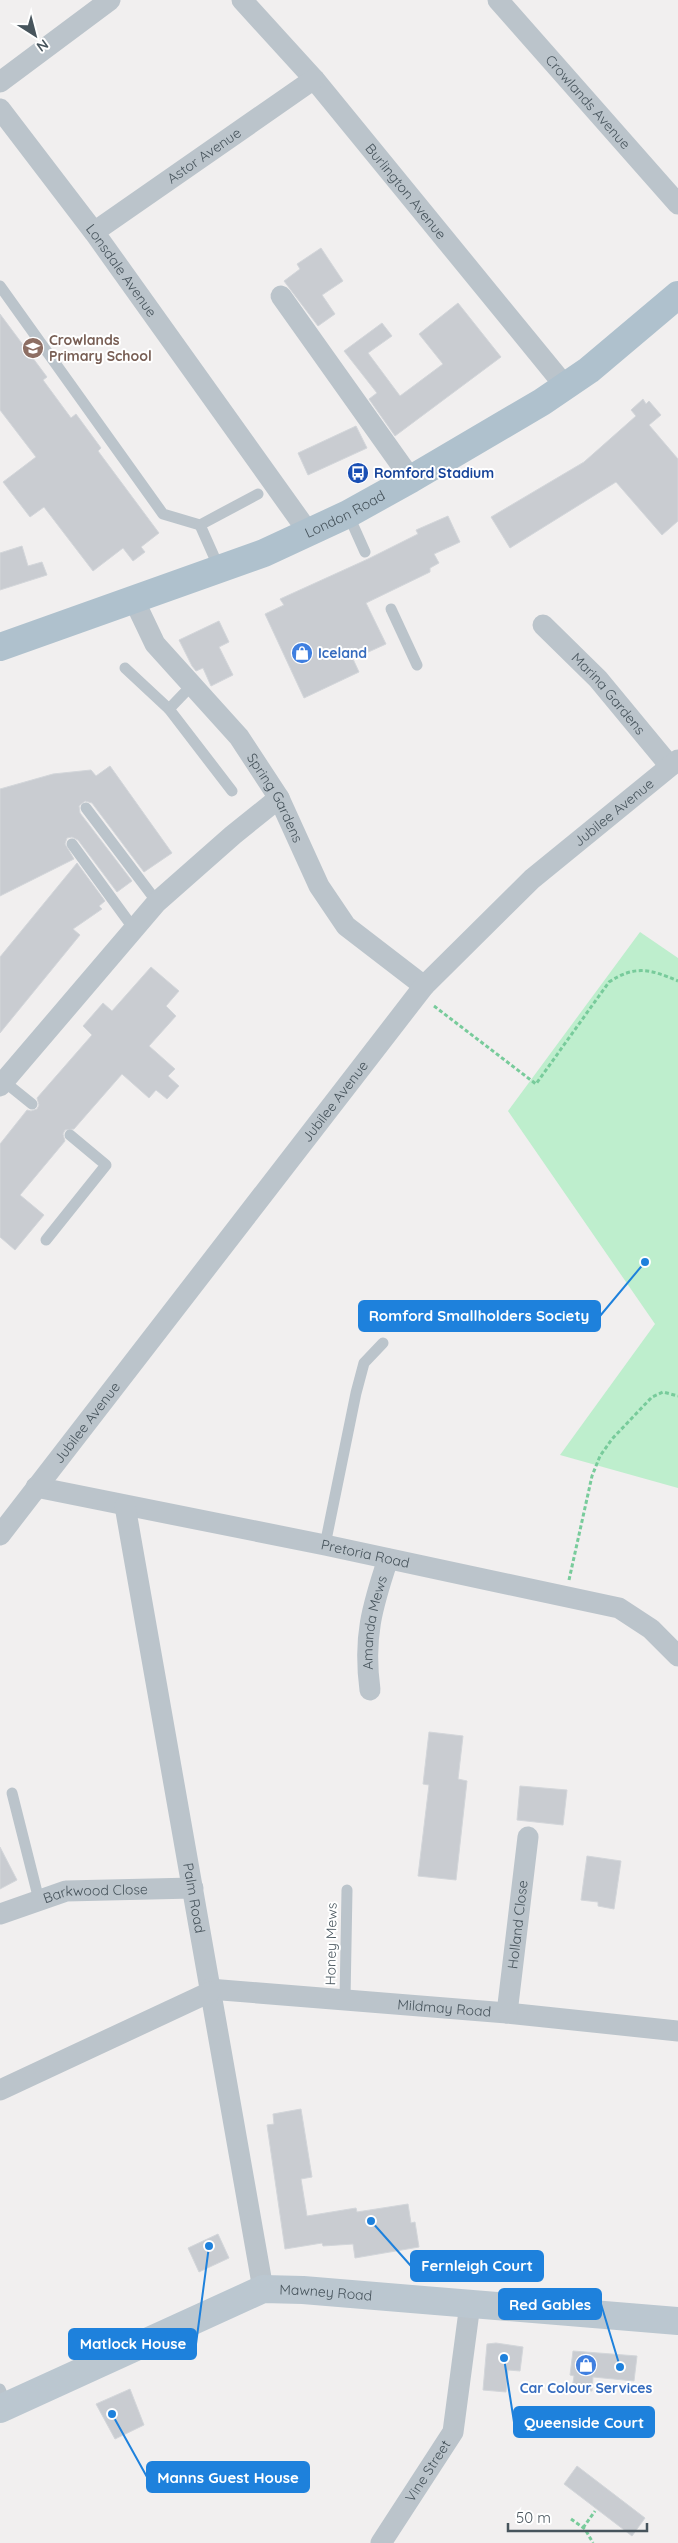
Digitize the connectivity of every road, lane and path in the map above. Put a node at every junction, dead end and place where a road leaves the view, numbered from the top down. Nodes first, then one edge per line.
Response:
1 (110, 0) edge
2 (242, 0) edge
3 (498, 0) edge
4 (314, 79) junction
5 (0, 82) edge
6 (0, 109) edge
7 (678, 204) edge
8 (94, 232) junction
9 (0, 286) edge
10 (281, 296) dead end
11 (678, 296) edge
12 (565, 386) junction
13 (411, 480) junction
14 (258, 494) dead end
15 (348, 514) junction
16 (200, 525) junction
17 (310, 533) junction
18 (365, 552) dead end
19 (220, 570) junction
20 (134, 600) junction
21 (391, 609) dead end
22 (543, 625) dead end
23 (0, 647) edge
24 (417, 666) dead end
25 (125, 668) dead end
26 (192, 685) junction
27 (169, 709) junction
28 (674, 763) edge
29 (232, 791) dead end
30 (279, 798) junction
31 (86, 808) dead end
32 (72, 844) dead end
33 (157, 902) junction
34 (134, 929) junction
35 (678, 981) edge
36 (420, 990) junction
37 (1, 1082) edge
38 (32, 1104) dead end
39 (70, 1135) dead end
40 (46, 1240) dead end
41 (383, 1343) dead end
42 (678, 1396) edge
43 (36, 1488) junction
44 (125, 1506) junction
45 (0, 1535) edge
46 (325, 1545) junction
47 (388, 1558) junction
48 (565, 1597) junction
49 (678, 1656) edge
50 (370, 1690) dead end
51 (12, 1793) dead end
52 (528, 1837) dead end
53 (193, 1888) junction
54 (347, 1890) dead end
55 (39, 1900) junction
56 (0, 1914) edge
57 (210, 1991) junction
58 (345, 1999) junction
59 (507, 2013) junction
60 (678, 2031) edge
61 (0, 2090) edge
62 (263, 2289) junction
63 (470, 2304) junction
64 (678, 2321) edge
65 (2, 2401) edge
66 (595, 2512) dead end
67 (571, 2519) dead end
68 (583, 2528) junction
69 (381, 2543) edge
70 (593, 2543) edge

1 - 5 street
2 - 4 street, Burlington Avenue
3 - 7 street, Crowlands Avenue
4 - 8 street, Astor Avenue
4 - 12 street, Burlington Avenue
6 - 8 street, Lonsdale Avenue
8 - 17 street, Lonsdale Avenue
9 - 16 lane
10 - 13 street
11 - 12 main road, London Road
12 - 13 main road, London Road
13 - 15 main road, London Road
14 - 16 lane
15 - 17 main road, London Road
15 - 18 lane
16 - 19 lane
17 - 19 main road, London Road
19 - 20 main road, London Road
20 - 23 main road, London Road
20 - 26 street, Spring Gardens
21 - 24 lane
22 - 28 street, Marina Gardens
25 - 27 lane
26 - 27 lane
26 - 30 street, Spring Gardens
27 - 29 lane
28 - 36 street, Jubilee Avenue
30 - 33 street
30 - 36 street, Spring Gardens
31 - 33 lane
32 - 34 lane
33 - 34 street
34 - 37 street
35 - 36 path
36 - 43 street, Jubilee Avenue
37 - 38 lane
39 - 40 lane
41 - 46 lane
42 - 48 path
43 - 44 street, Pretoria Road
43 - 45 street, Jubilee Avenue
44 - 46 street, Pretoria Road
44 - 53 street, Palm Road
46 - 47 street, Pretoria Road
47 - 48 street, Pretoria Road
47 - 50 street, Amanda Mews
48 - 49 street, Pretoria Road
51 - 55 lane
52 - 59 street, Holland Close
53 - 55 street, Barkwood Close
53 - 57 street, Palm Road
54 - 58 lane, Honey Mews
55 - 56 street, Barkwood Close
57 - 58 street, Mildmay Road
57 - 61 street, Mildmay Road
57 - 62 street, Palm Road
58 - 59 street, Mildmay Road
59 - 60 street, Mildmay Road
62 - 63 street, Mawney Road
62 - 65 street, Mawney Road
63 - 64 street, Mawney Road
63 - 69 street, Vine Street
66 - 68 path
67 - 68 path
68 - 70 path

